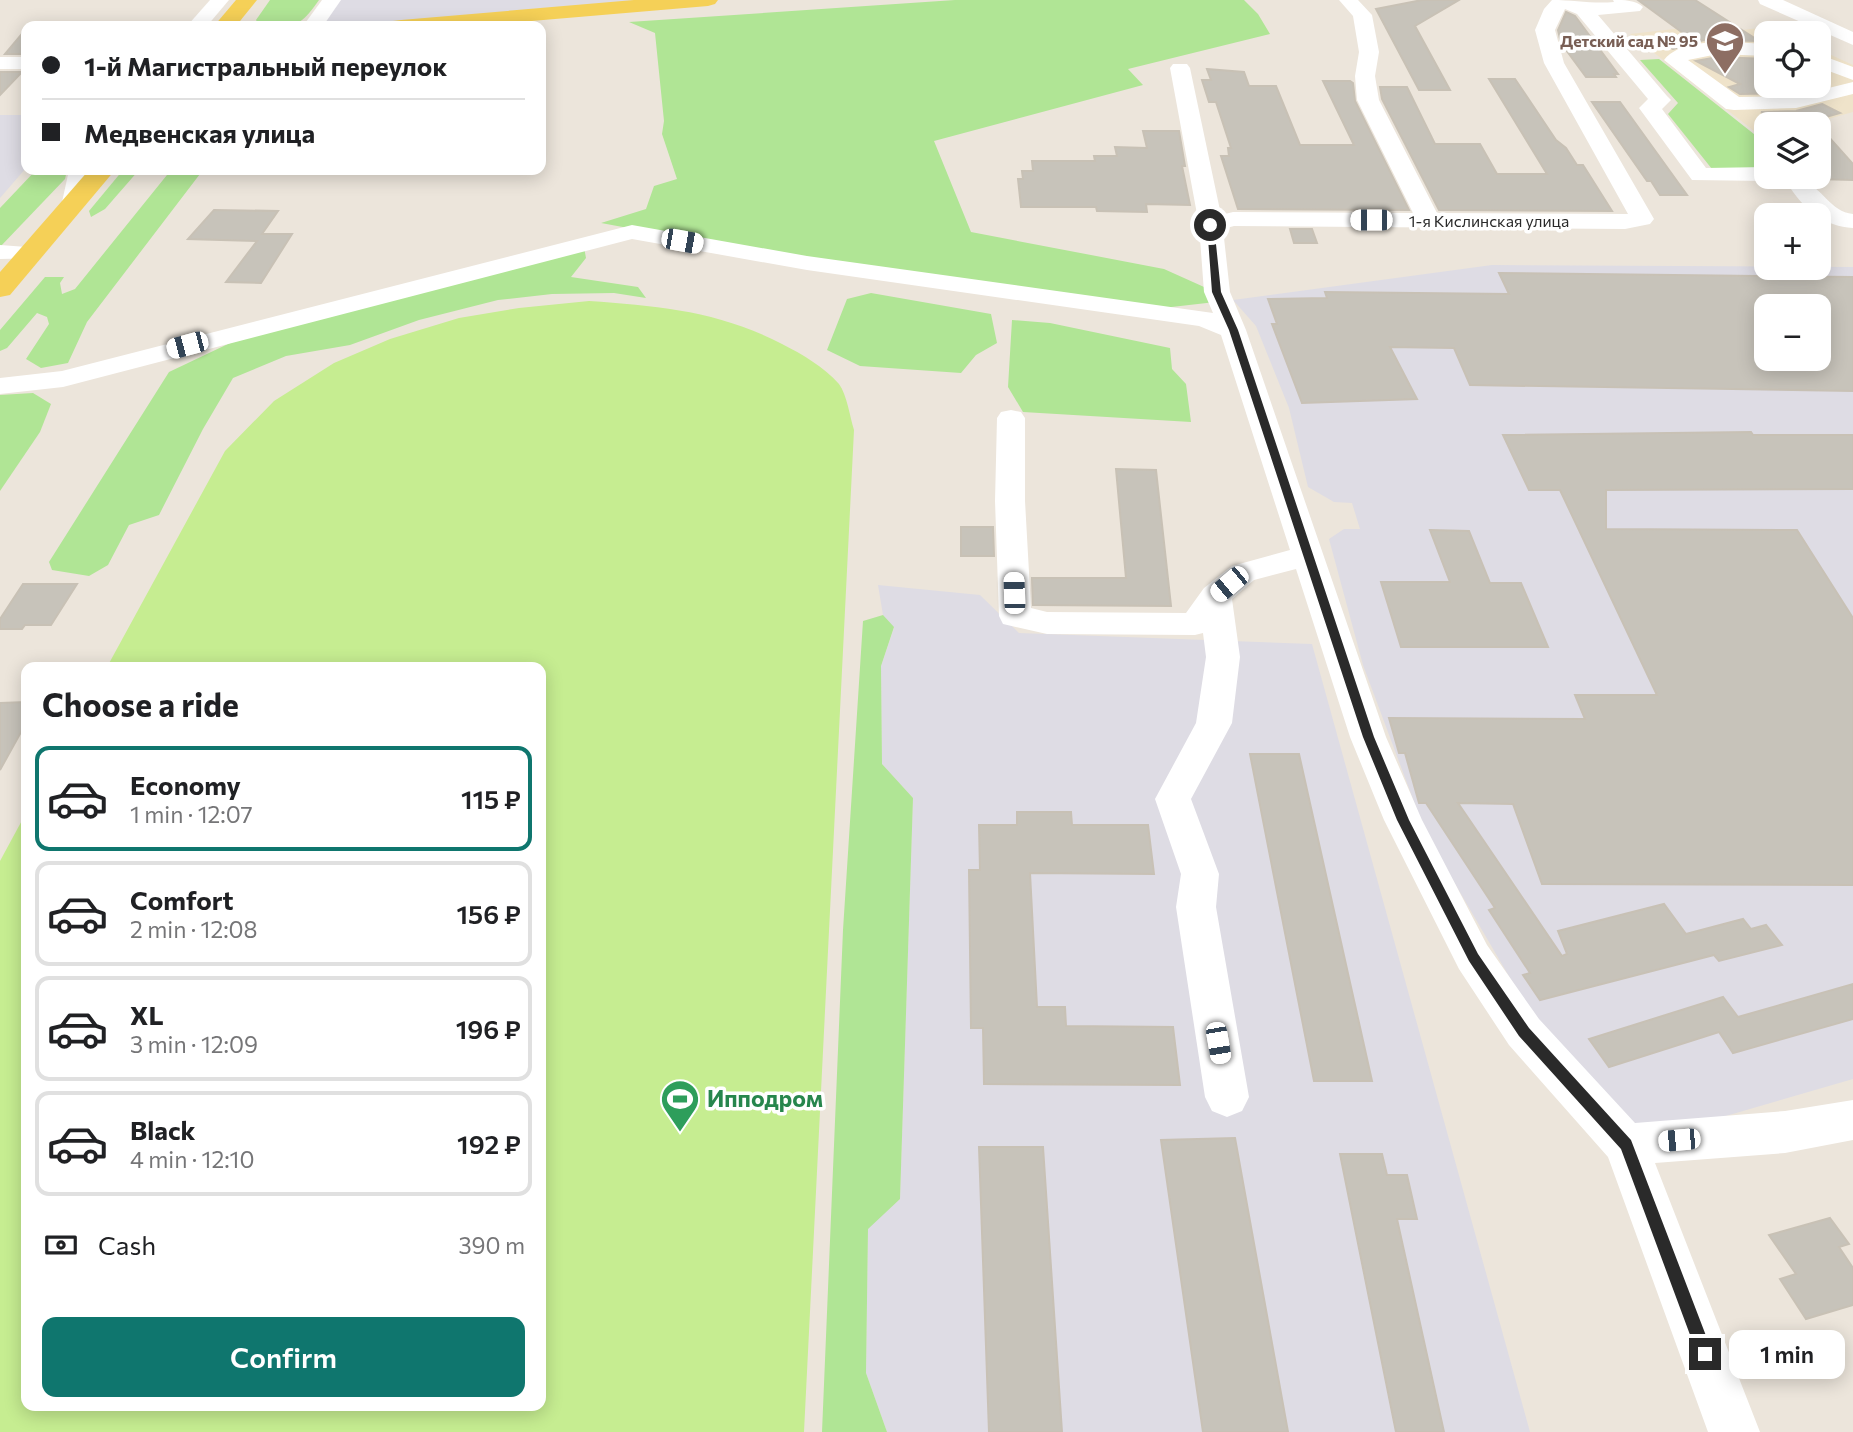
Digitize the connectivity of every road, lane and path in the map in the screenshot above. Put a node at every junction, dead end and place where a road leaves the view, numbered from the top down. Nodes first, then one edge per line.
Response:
1 (220, 0) edge
2 (247, 0) edge
3 (332, 0) edge
4 (708, 0) edge
5 (1348, 0) edge
6 (1561, 0) edge
7 (1622, 0) edge
8 (1767, 0) edge
9 (1584, 10) junction
10 (201, 21) edge
11 (229, 21) edge
12 (317, 21) edge
13 (460, 21) edge
14 (1853, 39) edge
15 (1754, 50) edge
16 (0, 63) edge
17 (21, 63) edge
18 (1831, 65) edge
19 (1180, 68) dead end
20 (1853, 74) edge
21 (1853, 88) edge
22 (1831, 93) edge
23 (1812, 98) edge
24 (1754, 174) edge
25 (79, 175) edge
26 (98, 175) edge
27 (1803, 189) dead end
28 (74, 202) junction
29 (1428, 220) junction
30 (1848, 221) edge
31 (1210, 225) junction
32 (1853, 247) edge
33 (0, 253) edge
34 (31, 253) junction
35 (0, 289) edge
36 (1233, 330) junction
37 (0, 386) edge
38 (1012, 418) dead end
39 (1308, 555) junction
40 (1215, 596) junction
41 (1227, 1097) dead end
42 (1853, 1120) edge
43 (1626, 1145) junction
44 (1734, 1432) edge

1 - 10 street
2 - 11 main road
3 - 12 street
4 - 13 main road
5 - 29 street
6 - 9 street
6 - 29 street, 1-я Кислинская улица
7 - 9 street
8 - 14 street
9 - 24 street
15 - 23 street
16 - 17 street
18 - 20 street
19 - 31 street
21 - 22 street
25 - 28 street
26 - 28 main road
27 - 30 street
28 - 34 main road
29 - 31 street, 1-я Кислинская улица
30 - 32 street
31 - 36 street
33 - 34 street
34 - 35 main road
36 - 37 street
36 - 39 street
38 - 40 street
39 - 40 street
39 - 43 street
40 - 41 street
42 - 43 street
43 - 44 street

